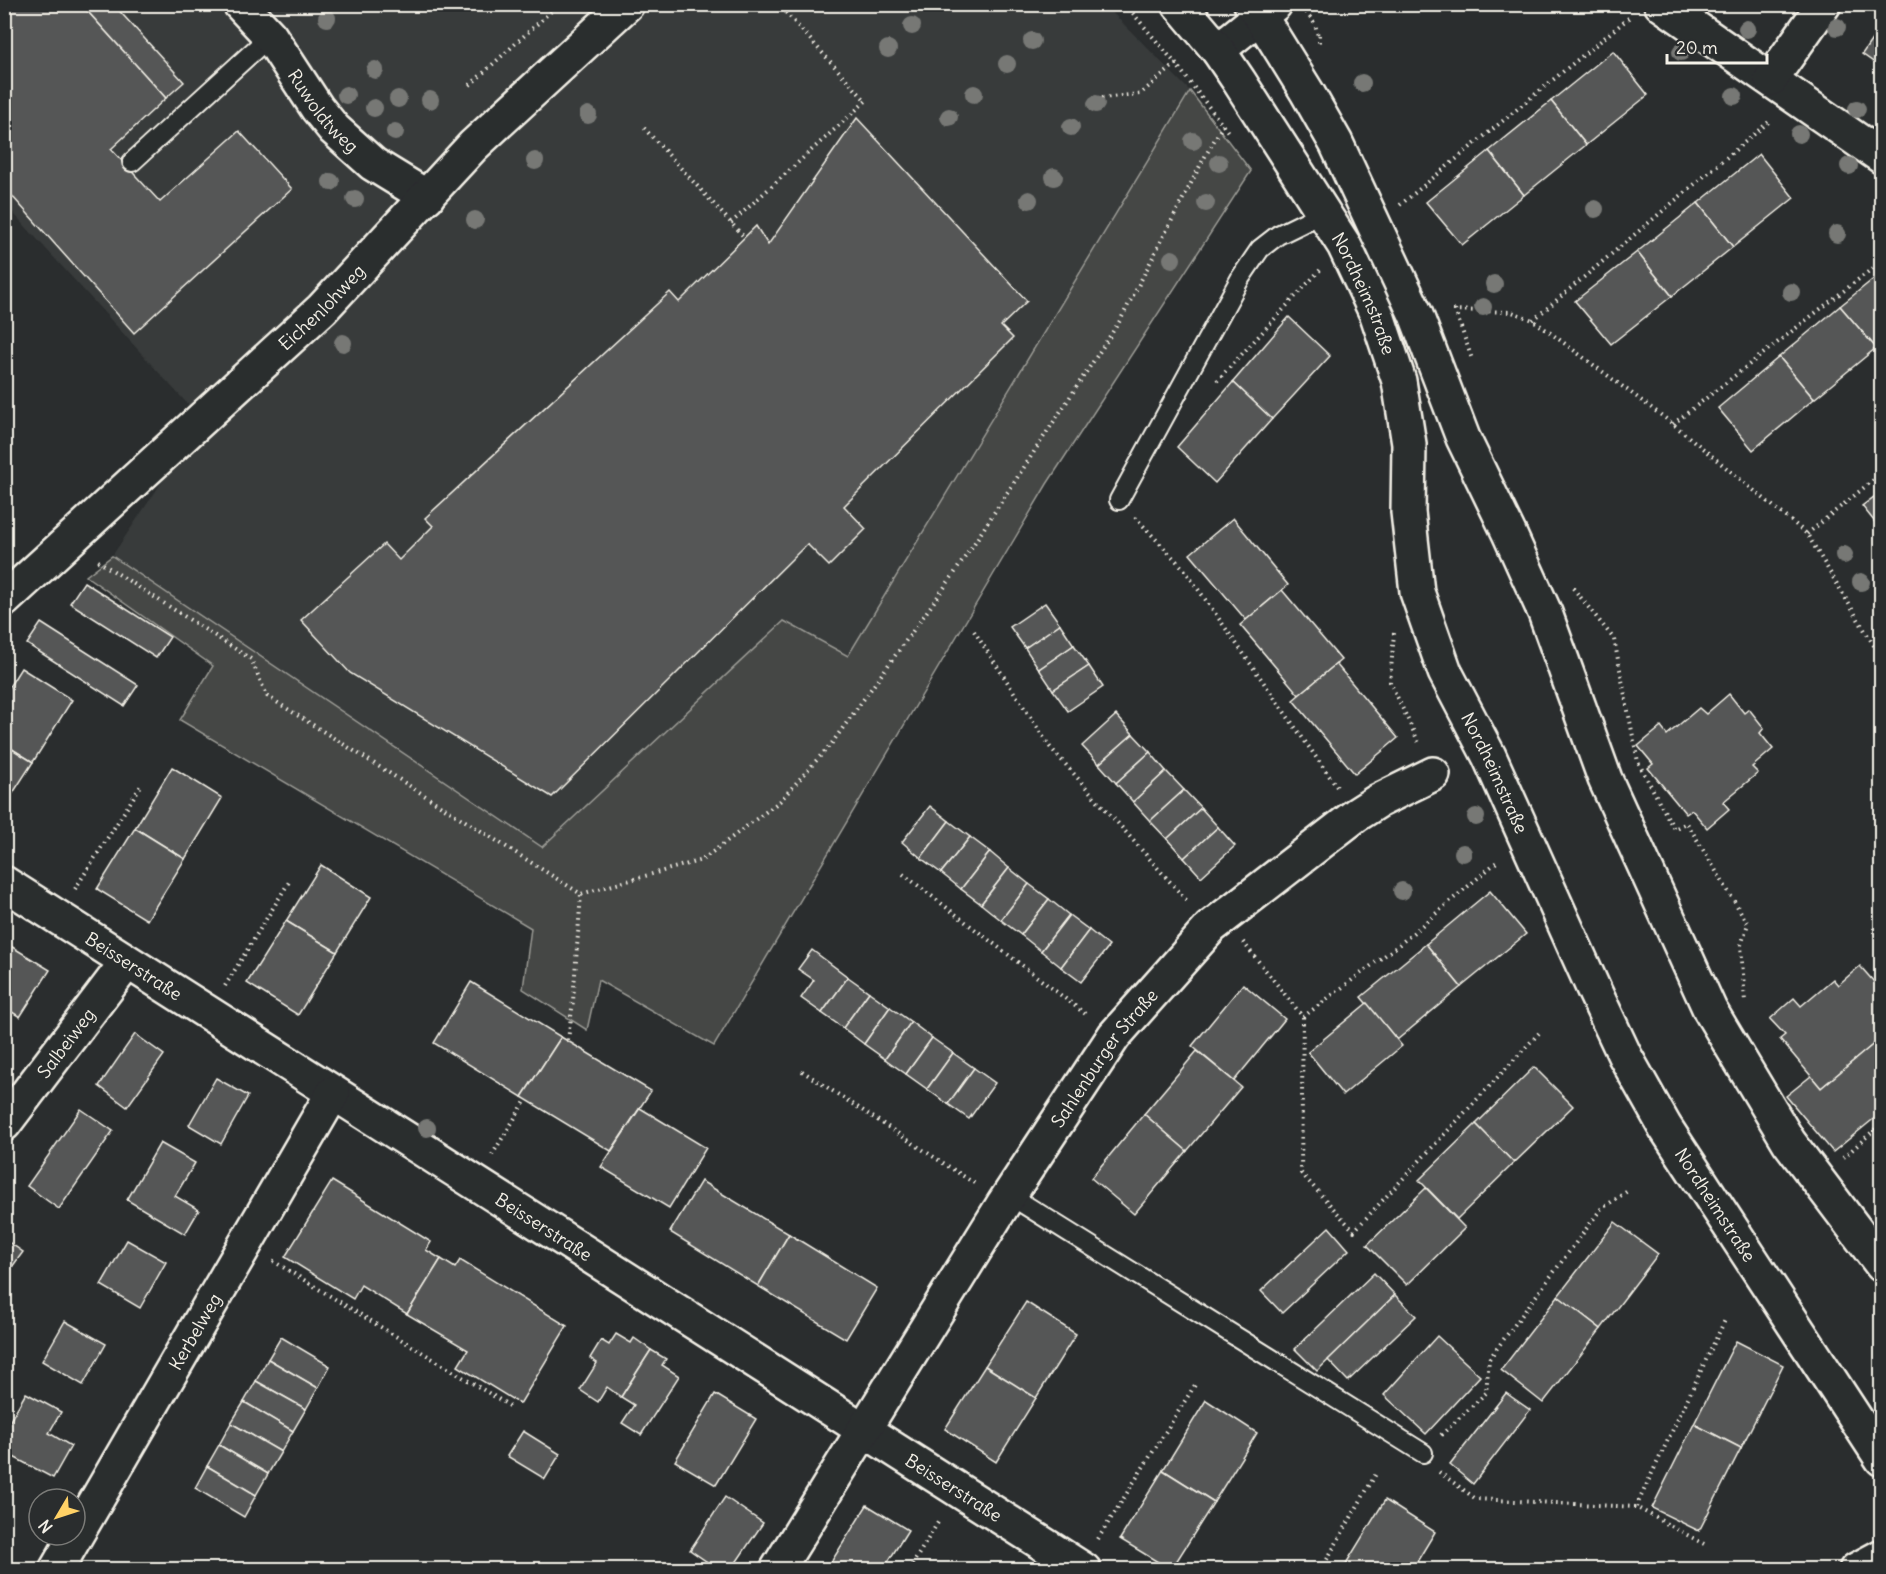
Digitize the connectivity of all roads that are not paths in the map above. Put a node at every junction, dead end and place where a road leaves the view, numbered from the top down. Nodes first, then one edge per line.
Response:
1 (240, 4) edge
2 (627, 4) edge
3 (1179, 4) edge
4 (1824, 4) edge
5 (1262, 8) edge
6 (1649, 8) edge
7 (270, 36) junction
8 (1218, 50) junction
9 (1771, 79) junction
10 (1881, 158) edge
11 (132, 162) dead end
12 (427, 197) junction
13 (1323, 213) junction
14 (1119, 500) road end
15 (4, 600) edge
16 (1433, 774) dead end
17 (4, 884) edge
18 (127, 962) junction
19 (333, 1093) junction
20 (4, 1124) edge
21 (1007, 1199) junction
22 (1881, 1265) edge
23 (864, 1429) junction
24 (1424, 1453) road end
25 (1881, 1459) edge
26 (1881, 1556) edge
27 (1082, 1568) edge
28 (56, 1569) edge
29 (777, 1569) edge
30 (1856, 1569) edge

1 - 7 street, Ruwoldtweg
2 - 12 street, Eichenlohweg
3 - 8 street, Nordheimstraße
4 - 9 street
5 - 8 street
5 - 22 street
6 - 9 street
7 - 11 lane
7 - 12 street, Ruwoldtweg
8 - 13 street, Nordheimstraße
9 - 10 street
12 - 15 street, Eichenlohweg
13 - 14 lane
13 - 25 street, Nordheimstraße
16 - 21 street, Sahlenburger Straße
17 - 18 street, Beisserstraße
18 - 19 street, Beisserstraße
18 - 20 street, Salbeiweg
19 - 23 street, Beisserstraße
19 - 28 street, Kerbelweg
21 - 23 street, Sahlenburger Straße
21 - 24 lane
23 - 27 street, Beisserstraße
23 - 29 street, Sahlenburger Straße
26 - 30 street

